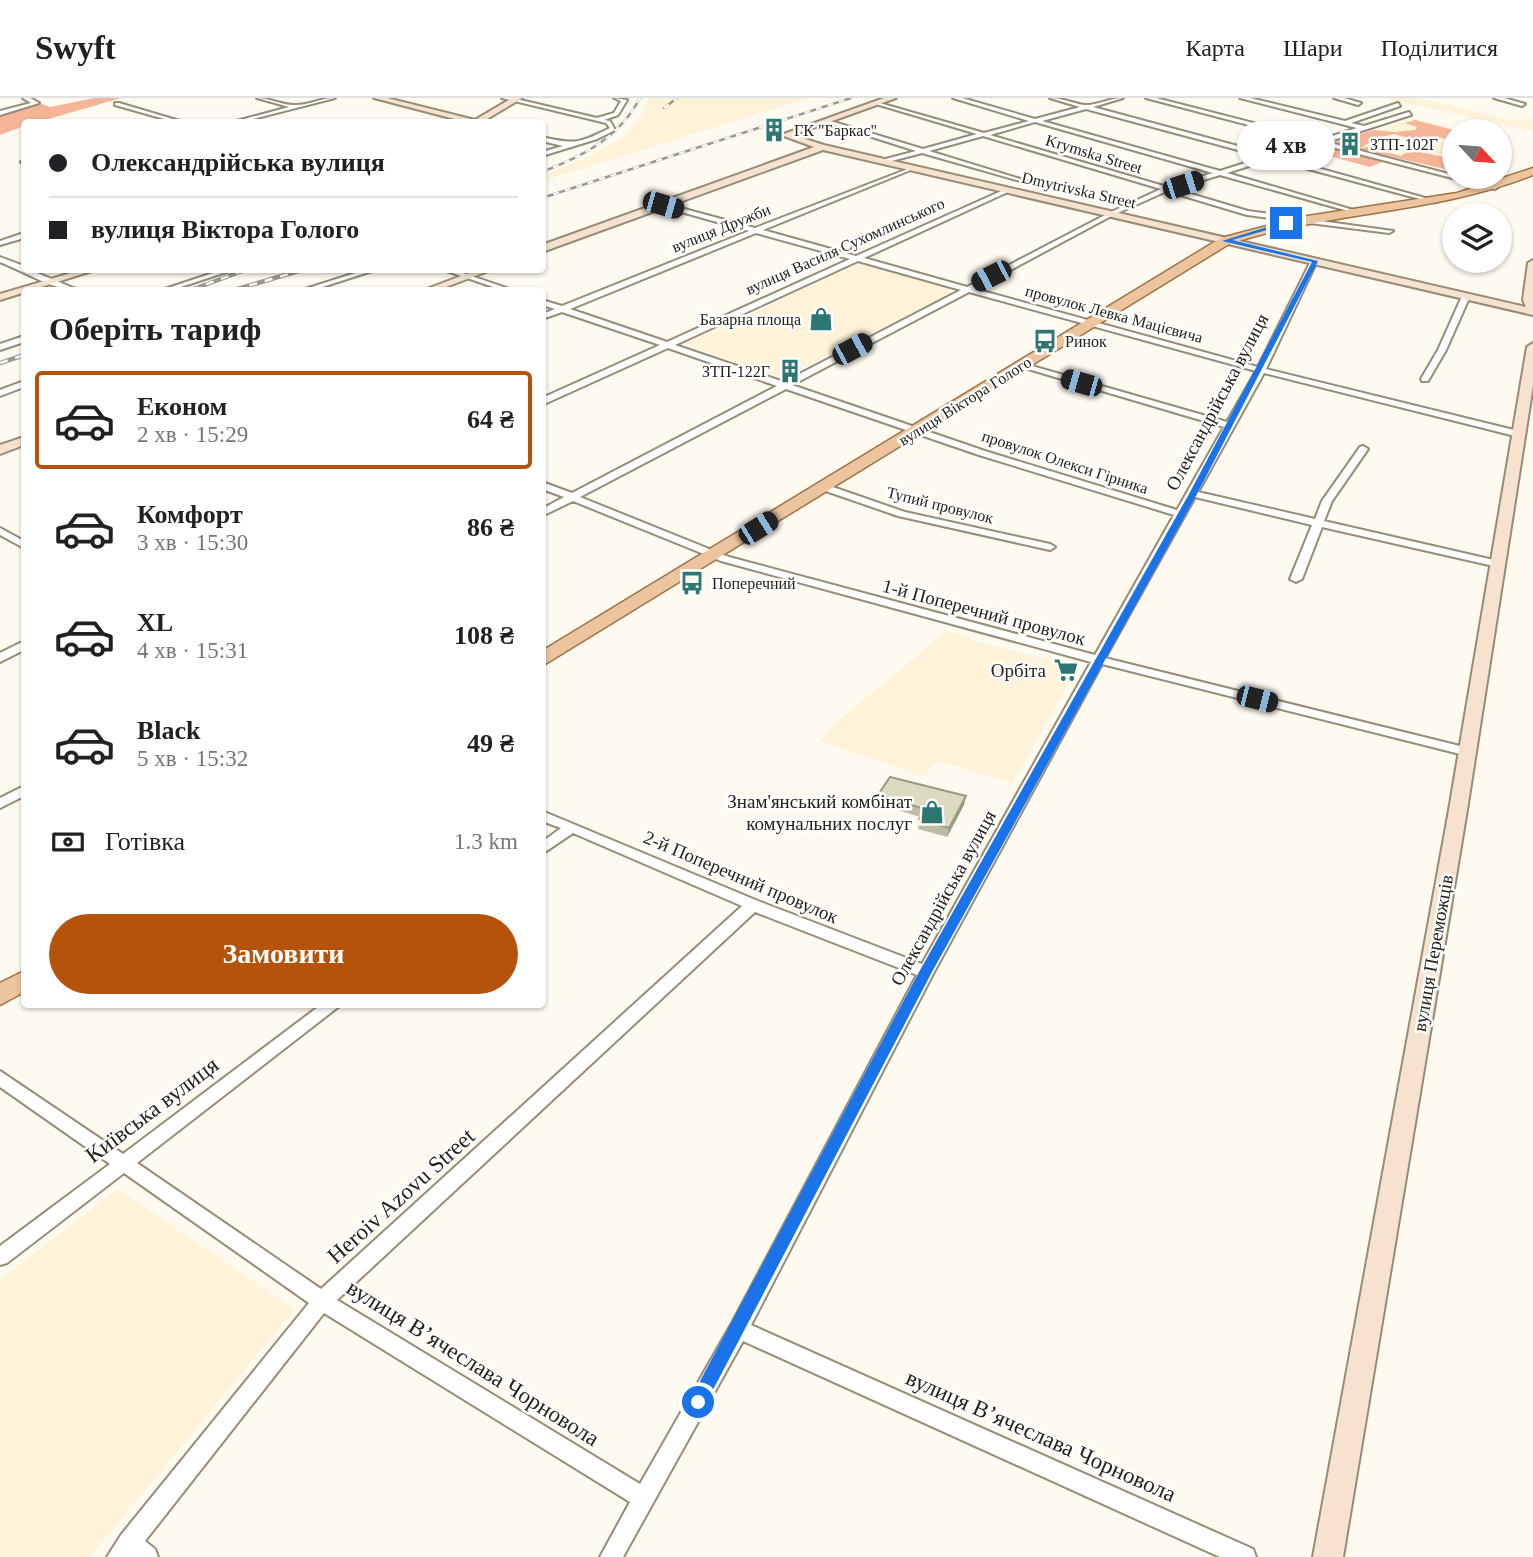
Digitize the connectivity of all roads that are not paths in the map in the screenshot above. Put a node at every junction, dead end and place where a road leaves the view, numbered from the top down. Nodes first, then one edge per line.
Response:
1 (26, 98) edge
2 (260, 98) edge
3 (332, 98) edge
4 (378, 98) edge
5 (892, 98) edge
6 (956, 98) edge
7 (1054, 98) edge
8 (1120, 98) edge
9 (1149, 98) edge
10 (1243, 98) edge
11 (1337, 98) edge
12 (1497, 98) edge
13 (513, 99) edge
14 (621, 99) edge
15 (1524, 101) edge
16 (878, 103) junction
17 (1357, 103) dead end
18 (117, 104) dead end
19 (1398, 105) dead end
20 (296, 107) junction
21 (1085, 107) junction
22 (1520, 112) dead end
23 (0, 113) edge
24 (1409, 114) dead end
25 (169, 119) edge
26 (248, 119) edge
27 (464, 119) edge
28 (481, 119) edge
29 (597, 120) junction
30 (1034, 120) junction
31 (825, 121) junction
32 (1345, 123) junction
33 (1365, 128) junction
34 (980, 134) junction
35 (546, 140) edge
36 (1320, 142) junction
37 (568, 146) junction
38 (822, 147) junction
39 (922, 150) junction
40 (546, 153) edge
41 (1272, 158) junction
42 (884, 161) junction
43 (911, 168) junction
44 (1532, 172) edge
45 (1219, 173) junction
46 (1442, 174) edge
47 (1512, 180) edge
48 (1025, 182) dead end
49 (1485, 189) edge
50 (1008, 190) junction
51 (1164, 190) junction
52 (1433, 201) junction
53 (663, 205) junction
54 (1357, 212) junction
55 (1111, 214) junction
56 (1299, 220) junction
57 (1389, 230) dead end
58 (755, 231) junction
59 (21, 237) edge
60 (1225, 241) junction
61 (0, 243) edge
62 (546, 248) edge
63 (856, 258) junction
64 (0, 259) edge
65 (1315, 261) junction
66 (1533, 263) edge
67 (21, 267) edge
68 (34, 273) edge
69 (80, 273) edge
70 (219, 273) edge
71 (361, 273) edge
72 (458, 273) edge
73 (476, 273) edge
74 (468, 276) junction
75 (52, 281) junction
76 (32, 287) edge
77 (67, 287) edge
78 (175, 287) edge
79 (316, 287) edge
80 (437, 287) edge
81 (499, 287) edge
82 (967, 289) junction
83 (21, 291) edge
84 (1466, 296) junction
85 (0, 297) edge
86 (546, 303) edge
87 (562, 309) junction
88 (1533, 311) edge
89 (546, 315) edge
90 (1092, 322) junction
91 (21, 340) edge
92 (665, 344) junction
93 (0, 347) edge
94 (1533, 347) edge
95 (1022, 366) junction
96 (1261, 370) junction
97 (1425, 379) dead end
98 (21, 385) edge
99 (784, 385) junction
100 (0, 393) edge
101 (546, 400) edge
102 (1229, 425) junction
103 (918, 430) junction
104 (1519, 435) junction
105 (21, 442) edge
106 (1363, 449) dead end
107 (0, 450) edge
108 (546, 487) edge
109 (824, 487) junction
110 (1193, 494) junction
111 (572, 497) junction
112 (546, 511) edge
113 (1181, 514) junction
114 (1320, 523) junction
115 (0, 531) edge
116 (6, 540) edge
117 (1050, 547) dead end
118 (714, 555) junction
119 (1498, 564) junction
120 (1296, 579) dead end
121 (21, 648) edge
122 (0, 658) edge
123 (546, 658) edge
124 (1099, 660) junction
125 (1468, 752) junction
126 (21, 792) edge
127 (0, 804) edge
128 (546, 817) edge
129 (572, 827) junction
130 (546, 846) edge
131 (753, 905) junction
132 (926, 972) junction
133 (21, 982) edge
134 (0, 995) edge
135 (329, 1008) edge
136 (0, 1078) edge
137 (122, 1163) junction
138 (0, 1257) edge
139 (322, 1301) junction
140 (739, 1329) junction
141 (644, 1499) junction
142 (131, 1552) edge
143 (611, 1557) edge
144 (1245, 1557) edge
145 (1328, 1557) edge

1 - 23 street
2 - 20 street
3 - 20 street
4 - 27 street
5 - 16 street
6 - 30 street
7 - 21 street
8 - 21 street
9 - 36 street
10 - 32 street
11 - 17 street
12 - 15 street
13 - 28 street
13 - 29 street
14 - 29 street
15 - 22 street
16 - 31 street
16 - 34 street, Krymska Street
18 - 25 street
19 - 32 street
20 - 26 street
21 - 30 street
21 - 41 street
24 - 33 street
29 - 37 street
30 - 34 street
30 - 45 street
31 - 38 street, Dmytrivska Street
31 - 39 street
32 - 33 street
33 - 36 street
34 - 39 street
34 - 51 street, Krymska Street
35 - 37 street
36 - 41 street
36 - 46 street
37 - 40 street
38 - 42 street, Dmytrivska Street
38 - 53 street
39 - 42 street
39 - 48 street
41 - 45 street
41 - 52 street
42 - 43 street, Dmytrivska Street
43 - 50 street, Dmytrivska Street
43 - 58 street, вулиця Дружби
44 - 47 main road, вулиця Віктора Голого
45 - 51 street
45 - 54 street
49 - 52 main road, вулиця Віктора Голого
50 - 55 street, Dmytrivska Street
50 - 63 street, вулиця Василя Сухомлинського
51 - 55 street
51 - 56 street, Krymska Street
52 - 54 main road, вулиця Віктора Голого
53 - 58 street, провулок Левка Мацієвича
53 - 62 street
54 - 56 main road, вулиця Віктора Голого
55 - 60 street, Dmytrivska Street
55 - 82 street
56 - 57 street, Krymska Street
56 - 60 main road, вулиця Віктора Голого
58 - 63 street, провулок Левка Мацієвича
58 - 87 street, вулиця Дружби
59 - 61 street
60 - 65 street, Dmytrivska Street
60 - 90 main road, вулиця Віктора Голого
63 - 82 street, провулок Левка Мацієвича
63 - 92 street, вулиця Василя Сухомлинського
64 - 67 street
65 - 84 street, Dmytrivska Street
65 - 96 street, Олександрійська вулиця
66 - 88 street
68 - 75 street
69 - 75 street
70 - 78 street
71 - 79 street
72 - 74 street
73 - 74 street
74 - 80 street
74 - 81 street
75 - 76 street
75 - 77 street
82 - 90 street, провулок Левка Мацієвича
82 - 99 street
83 - 85 street
84 - 88 street, Dmytrivska Street
84 - 97 street
86 - 87 street, провулок Олекси Гірника
87 - 89 street, вулиця Дружби
87 - 92 street, провулок Олекси Гірника
90 - 95 main road, вулиця Віктора Голого
90 - 96 street, провулок Левка Мацієвича
91 - 93 street
92 - 99 street, провулок Олекси Гірника
92 - 101 street, вулиця Василя Сухомлинського
94 - 104 street, вулиця Переможців
95 - 102 street
95 - 103 main road, вулиця Віктора Голого
96 - 102 street, Олександрійська вулиця
96 - 104 street, провулок Левка Мацієвича
98 - 100 street
99 - 103 street, провулок Олекси Гірника
99 - 111 street
102 - 110 street, Олександрійська вулиця
103 - 109 main road, вулиця Віктора Голого
103 - 113 street, провулок Олекси Гірника
104 - 119 street, вулиця Переможців
105 - 107 street
106 - 114 street
108 - 111 street, 1-й Поперечний провулок
109 - 117 street, Тупий провулок
109 - 118 main road, вулиця Віктора Голого
110 - 113 street, Олександрійська вулиця
110 - 114 street
111 - 112 street
111 - 118 street, 1-й Поперечний провулок
113 - 124 street, Олександрійська вулиця
114 - 119 street
114 - 120 street
115 - 116 street
118 - 123 main road, вулиця Віктора Голого
118 - 124 street, 1-й Поперечний провулок
119 - 125 street, вулиця Переможців
121 - 122 street
124 - 125 street, 1-й Поперечний провулок
124 - 132 street, Олександрійська вулиця
125 - 145 street, вулиця Переможців
126 - 127 street
128 - 129 street, 2-й Поперечний провулок
129 - 130 street
129 - 131 street, 2-й Поперечний провулок
131 - 132 street, 2-й Поперечний провулок
131 - 139 street, Heroiv Azovu Street
132 - 140 street, Олександрійська вулиця
133 - 134 main road
135 - 137 street, Київська вулиця
136 - 137 street, вулиця Вʼячеслава Чорновола
137 - 138 street, Київська вулиця
137 - 139 street, вулиця Вʼячеслава Чорновола
139 - 141 street, вулиця Вʼячеслава Чорновола
139 - 142 street, Heroiv Azovu Street
140 - 141 street, Олександрійська вулиця
140 - 144 street, вулиця Вʼячеслава Чорновола
141 - 143 street, Олександрійська вулиця

